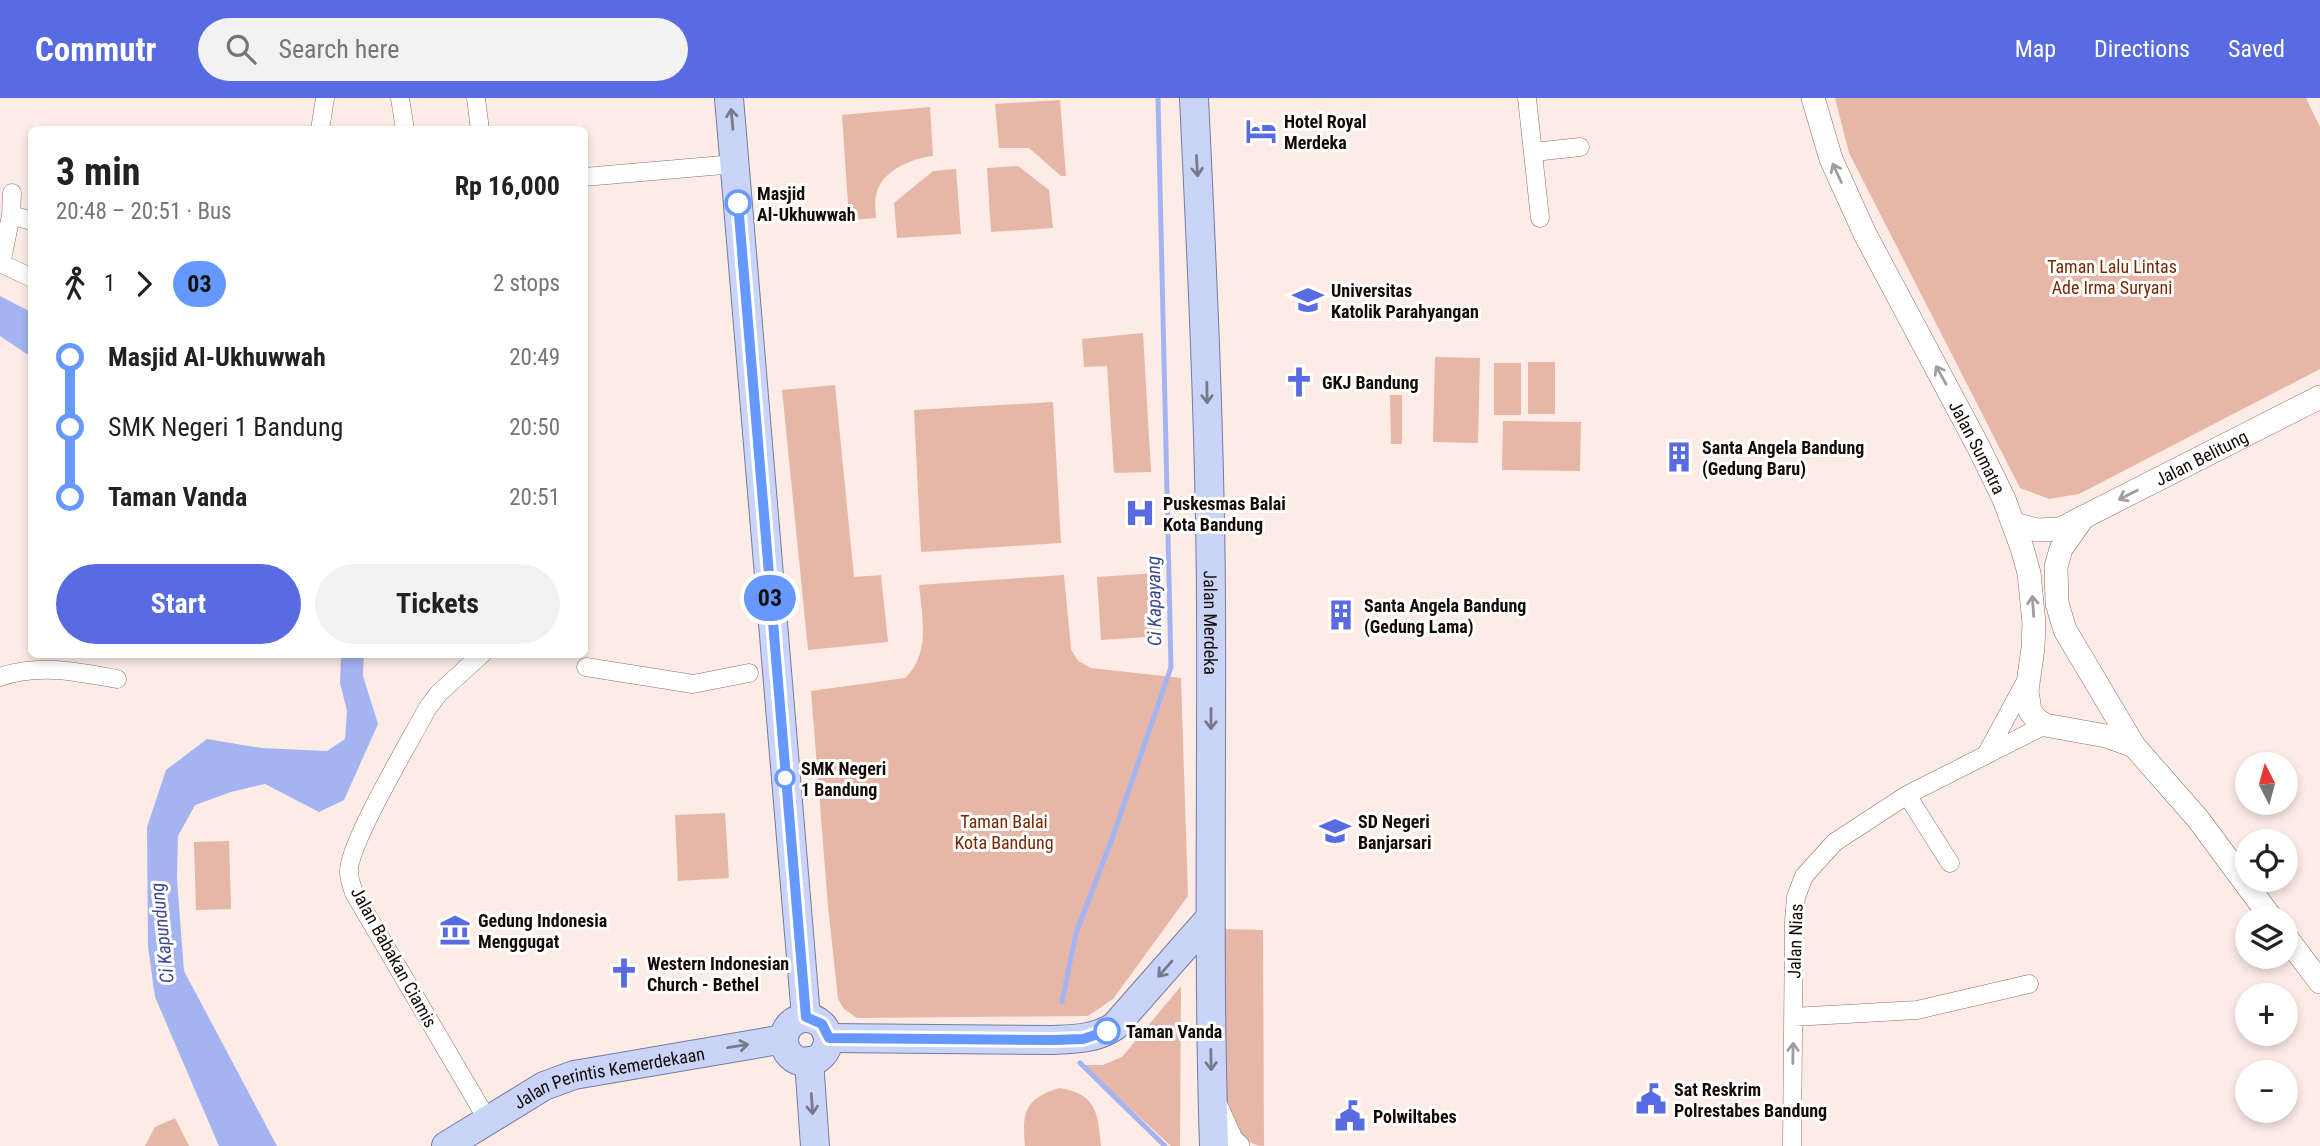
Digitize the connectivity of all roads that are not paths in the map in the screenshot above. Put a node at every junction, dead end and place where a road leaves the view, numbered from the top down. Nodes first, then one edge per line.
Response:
1 (325, 98) edge
2 (400, 98) edge
3 (476, 98) edge
4 (729, 98) edge
5 (1194, 98) edge
6 (1527, 98) edge
7 (1813, 98) edge
8 (321, 126) edge
9 (404, 126) edge
10 (480, 126) edge
11 (1580, 147) dead end
12 (1534, 152) junction
13 (735, 163) junction
14 (588, 177) edge
15 (12, 193) dead end
16 (11, 215) junction
17 (1540, 218) dead end
18 (28, 220) edge
19 (0, 263) edge
20 (28, 276) edge
21 (2320, 397) edge
22 (2082, 519) junction
23 (2014, 524) junction
24 (2065, 630) junction
25 (2033, 648) junction
26 (478, 658) edge
27 (586, 667) dead end
28 (749, 673) dead end
29 (2029, 674) junction
30 (0, 677) edge
31 (117, 679) dead end
32 (2100, 690) junction
33 (2045, 725) junction
34 (2075, 730) junction
35 (2134, 746) junction
36 (1987, 753) junction
37 (1907, 795) junction
38 (1950, 863) dead end
39 (2262, 906) edge
40 (1210, 918) junction
41 (2298, 953) edge
42 (2320, 982) edge
43 (2029, 984) dead end
44 (806, 1017) junction
45 (1793, 1017) junction
46 (829, 1038) junction
47 (784, 1039) junction
48 (809, 1061) junction
49 (1212, 1096) junction
50 (487, 1119) junction
51 (446, 1146) edge
52 (815, 1146) edge
53 (1214, 1146) edge
54 (1238, 1146) edge
55 (1792, 1146) edge

1 - 8 street
2 - 9 street
3 - 10 street
13 -> 4 main road
5 -> 40 main road, Jalan Merdeka
6 - 12 street
23 -> 7 street, Jalan Sumatra
11 - 12 street
12 - 17 street
13 - 14 street
13 - 44 main road
15 - 16 street
16 - 18 street
16 - 19 street
19 - 20 street
21 -> 22 street, Jalan Belitung
22 - 23 street, Jalan Belitung
22 - 24 street
25 -> 23 street, Jalan Sumatra
24 - 25 street
24 - 32 street
25 - 29 street, Jalan Sumatra
26 - 50 street, Jalan Babakan Ciamis
27 - 28 street
29 - 33 street, Jalan Sumatra
29 - 36 street
30 - 31 street
32 - 34 street
32 - 35 street
33 - 34 street
33 - 36 street, Jalan Nias
34 - 35 street
35 - 39 street
36 - 37 street, Jalan Nias
37 - 38 street
37 - 45 street, Jalan Nias
40 -> 46 main road
40 -> 49 main road, Jalan Merdeka
41 - 42 street
43 - 45 street
44 - 46 main road
44 - 47 main road
55 -> 45 street, Jalan Nias
46 - 48 main road
47 - 48 main road
50 -> 47 main road, Jalan Perintis Kemerdekaan
48 -> 52 main road
49 - 53 main road, Jalan Merdeka
49 - 54 street
50 - 51 main road, Jalan Perintis Kemerdekaan

